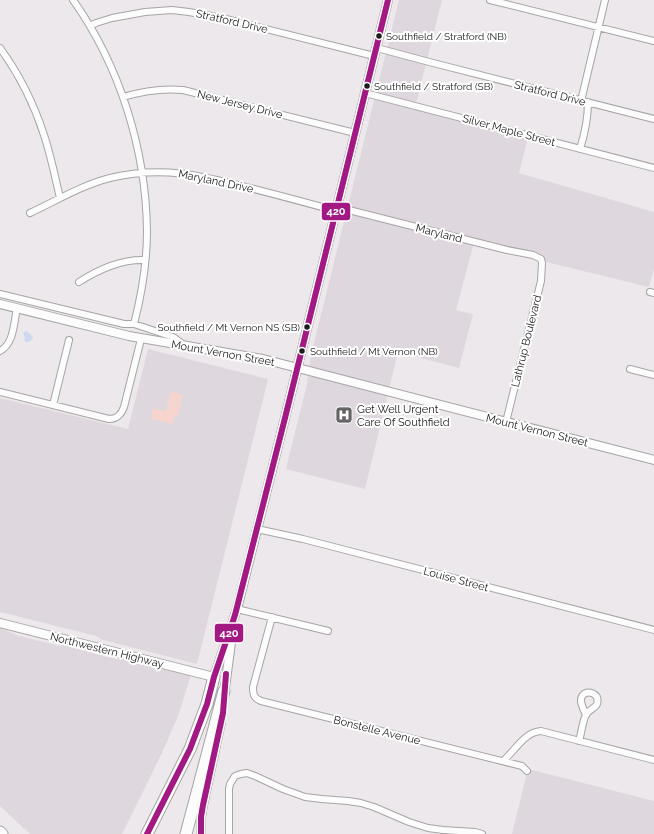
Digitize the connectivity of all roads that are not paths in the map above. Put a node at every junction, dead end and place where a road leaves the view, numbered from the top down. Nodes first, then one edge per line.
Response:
1 (73, 0) edge
2 (388, 0) edge
3 (490, 0) edge
4 (605, 0) edge
5 (90, 26) junction
6 (598, 27) junction
7 (654, 41) edge
8 (0, 48) edge
9 (376, 52) junction
10 (365, 93) junction
11 (123, 97) junction
12 (581, 101) junction
13 (588, 102) junction
14 (654, 119) edge
15 (355, 133) junction
16 (580, 149) junction
17 (654, 168) edge
18 (142, 173) junction
19 (60, 198) junction
20 (336, 209) junction
21 (30, 213) dead end
22 (541, 259) joint
23 (145, 260) junction
24 (79, 282) dead end
25 (0, 294) edge
26 (0, 304) edge
27 (17, 308) junction
28 (134, 324) junction
29 (141, 339) junction
30 (69, 340) dead end
31 (185, 346) junction
32 (0, 351) edge
33 (297, 368) junction
34 (630, 369) dead end
35 (654, 375) edge
36 (0, 392) edge
37 (53, 405) junction
38 (506, 422) junction
39 (654, 460) edge
40 (257, 529) junction
41 (236, 612) junction
42 (272, 617) junction
43 (0, 623) edge
44 (654, 630) edge
45 (328, 631) dead end
46 (214, 677) junction
47 (224, 690) junction
48 (586, 715) dead end
49 (579, 741) junction
50 (654, 760) edge
51 (503, 761) junction
52 (527, 771) dead end
53 (147, 834) edge
54 (186, 834) edge
55 (201, 834) edge
56 (229, 834) edge
57 (482, 834) edge

1 - 5 street
2 - 9 main road
3 - 6 street
4 - 6 street
5 - 9 street, Stratford Drive
5 - 11 street
6 - 7 street
6 - 12 street
8 - 19 street
9 - 10 main road
9 - 12 street, Stratford Drive
10 - 15 main road
10 - 16 street, Silver Maple Street
11 - 15 street, New Jersey Drive
11 - 18 street
12 - 13 street, Stratford Drive
13 - 14 street, Stratford Drive
13 - 16 street
15 - 20 main road
16 - 17 street, Silver Maple Street
18 - 19 street, Maryland Drive
18 - 20 street, Maryland Drive
18 - 23 street
19 - 21 street, Maryland Drive
20 - 22 street, Maryland
20 - 33 main road
22 - 38 street, Lathrup Boulevard
23 - 24 street
23 - 28 street
25 - 28 street
26 - 27 main road, Mount Vernon Street
27 - 29 main road, Mount Vernon Street
27 - 32 street
28 - 31 street
29 - 31 main road, Mount Vernon Street
29 - 37 street
30 - 37 street
31 - 33 main road, Mount Vernon Street
33 - 38 main road, Mount Vernon Street
33 - 40 main road
34 - 35 street
36 - 37 street
38 - 39 main road, Mount Vernon Street
40 - 41 main road
40 - 44 street, Louise Street
41 - 42 street
41 - 46 main road
41 - 47 main road
42 - 45 street
42 - 51 street, Bonstelle Avenue
43 - 46 main road, Northwestern Highway
46 - 53 highway
47 - 54 highway
47 - 55 main road
48 - 49 street
49 - 50 street
49 - 51 street
51 - 52 street, Bonstelle Avenue
56 - 57 street

